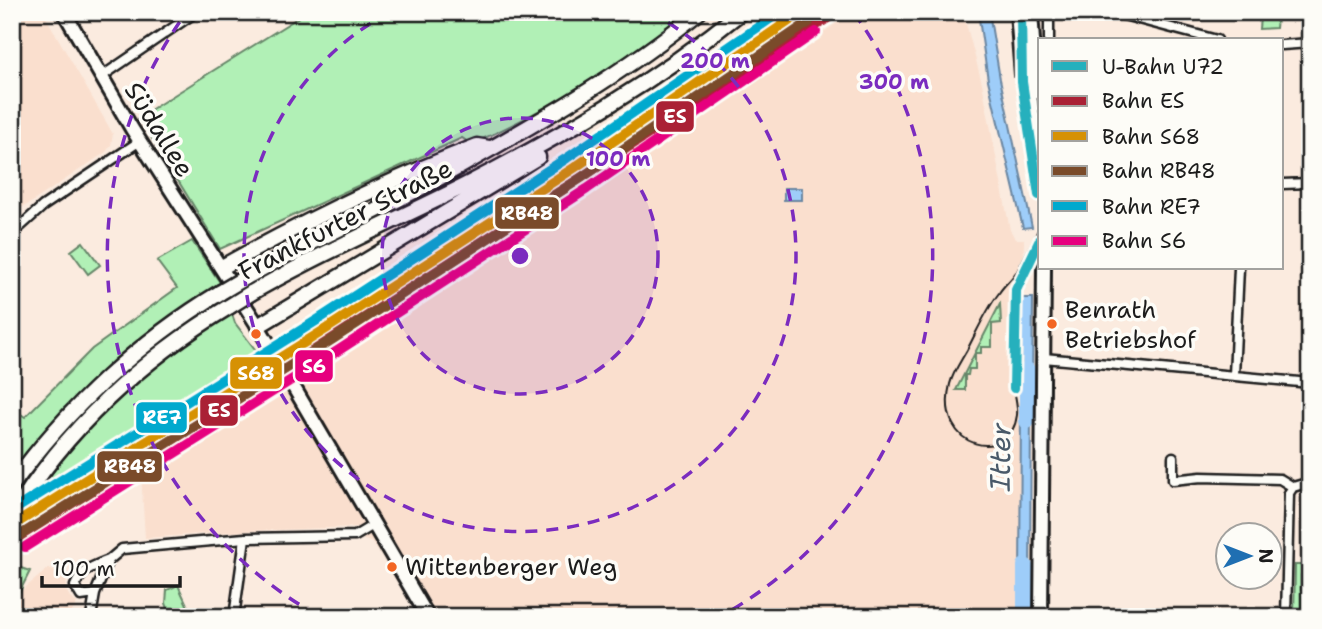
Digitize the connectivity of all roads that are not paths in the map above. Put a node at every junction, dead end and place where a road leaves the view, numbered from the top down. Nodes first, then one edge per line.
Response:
1 (64, 12) edge
2 (196, 12) edge
3 (699, 12) edge
4 (741, 12) edge
5 (1017, 12) edge
6 (1031, 12) edge
7 (1049, 12) edge
8 (1112, 12) edge
9 (1049, 38) edge
10 (1210, 38) edge
11 (1310, 43) edge
12 (1284, 45) edge
13 (101, 77) junction
14 (1031, 101) junction
15 (551, 140) junction
16 (140, 141) junction
17 (1038, 145) edge
18 (490, 148) junction
19 (1310, 183) edge
20 (1284, 184) edge
21 (12, 233) edge
22 (222, 267) junction
23 (1044, 270) edge
24 (1239, 270) edge
25 (258, 326) junction
26 (1044, 358) junction
27 (1234, 376) junction
28 (1310, 383) edge
29 (1172, 457) dead end
30 (1310, 482) edge
31 (12, 485) edge
32 (1293, 487) junction
33 (12, 518) edge
34 (375, 524) junction
35 (245, 538) junction
36 (109, 560) junction
37 (94, 594) junction
38 (91, 617) edge
39 (234, 617) edge
40 (428, 617) edge
41 (1041, 617) edge
42 (1286, 617) edge

1 - 13 main road, Südallee
2 - 13 street
3 - 18 highway, Frankfurter Straße
4 - 15 highway, Frankfurter Straße
5 - 14 main road
6 - 14 main road
7 - 9 street
8 - 10 street
11 - 12 street
13 - 16 main road, Südallee
14 - 17 main road
15 - 25 highway
15 - 33 highway, Frankfurter Straße, bridge
16 - 21 street
16 - 22 main road, Südallee
18 - 22 highway
18 - 31 highway, Frankfurter Straße, bridge
19 - 20 street
22 - 25 main road, Südallee
23 - 26 main road
24 - 27 street
25 - 34 main road, Südallee
26 - 27 street
26 - 41 main road
27 - 28 street
29 - 32 street
30 - 32 street
32 - 42 street
34 - 35 street
34 - 40 main road, Südallee
35 - 36 street
35 - 39 street
36 - 37 street
36 - 37 street
37 - 38 street

